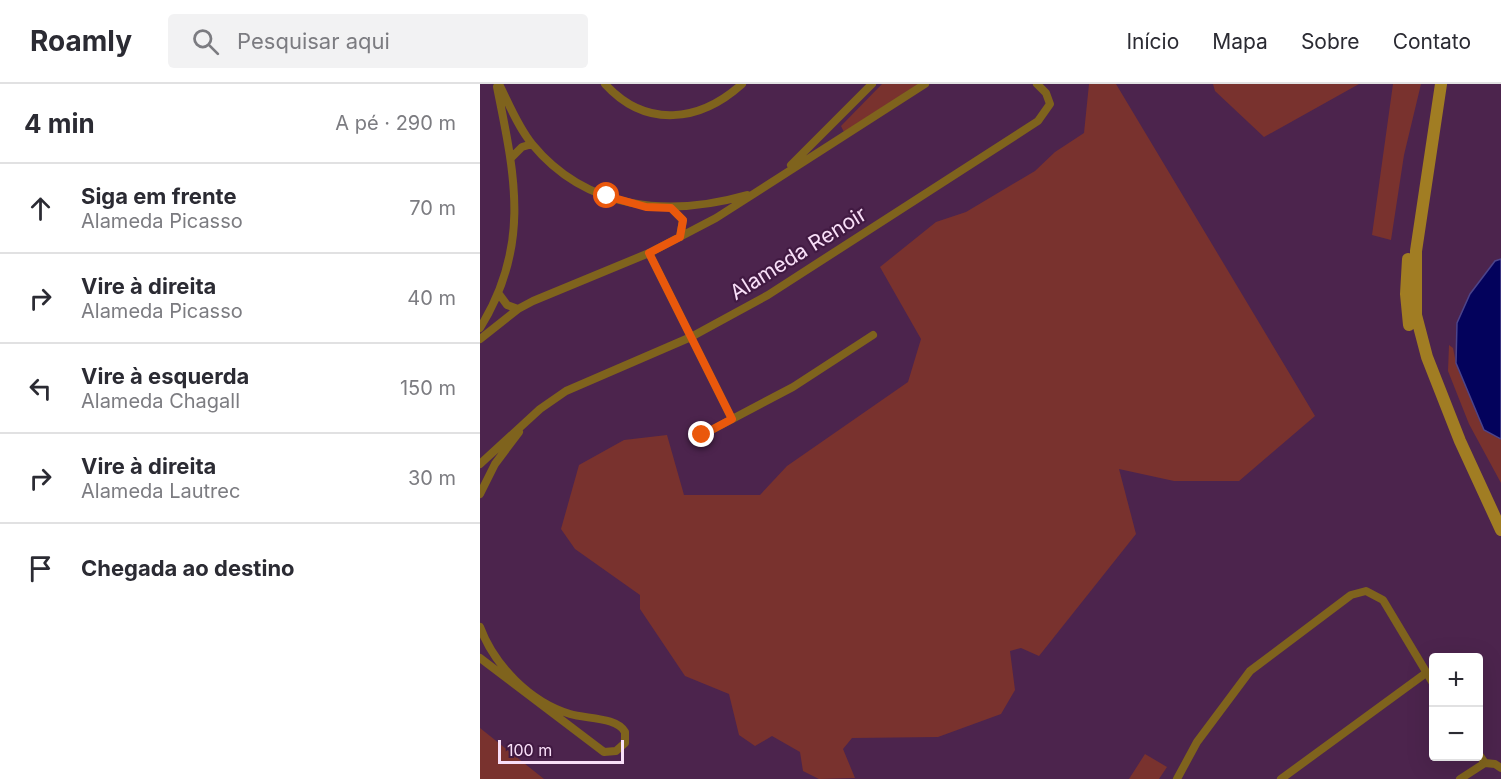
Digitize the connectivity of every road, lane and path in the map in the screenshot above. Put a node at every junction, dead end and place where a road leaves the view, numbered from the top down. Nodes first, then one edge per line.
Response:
1 (497, 84) edge
2 (605, 84) edge
3 (742, 84) edge
4 (872, 84) edge
5 (925, 84) edge
6 (1037, 84) edge
7 (1433, 84) edge
8 (1441, 84) edge
9 (834, 124) junction
10 (843, 137) junction
11 (532, 144) junction
12 (511, 158) junction
13 (772, 181) junction
14 (753, 193) junction
15 (671, 208) junction
16 (680, 237) junction
17 (649, 253) junction
18 (499, 294) junction
19 (518, 309) junction
20 (480, 328) edge
21 (873, 335) dead end
22 (691, 336) junction
23 (480, 339) edge
24 (732, 419) junction
25 (529, 420) junction
26 (702, 435) dead end
27 (1460, 441) junction
28 (480, 464) edge
29 (480, 495) edge
30 (1501, 530) edge
31 (480, 627) edge
32 (480, 658) edge
33 (1426, 673) junction
34 (1429, 678) edge
35 (1483, 760) edge
36 (1485, 763) junction
37 (1501, 768) edge
38 (1179, 778) edge
39 (1281, 779) edge
40 (1460, 779) edge

1 - 11 street
1 - 12 street
2 - 3 street
4 - 9 street
5 - 10 street
6 - 22 street, Alameda Renoir
7 - 27 main road
8 - 27 main road
9 - 10 street
9 - 13 street
10 - 13 street
11 - 12 street
11 - 15 street
12 - 18 street
13 - 14 street
14 - 15 street
14 - 16 street
15 - 16 street
16 - 17 street
17 - 19 street
17 - 22 street
18 - 19 street
18 - 20 street
19 - 23 street
21 - 24 street
22 - 24 street
22 - 25 street, Alameda Renoir
24 - 26 street
25 - 28 street
25 - 29 street
27 - 30 main road
31 - 32 street
33 - 34 street
33 - 38 street
33 - 39 street
35 - 36 street
36 - 37 street
36 - 40 street

